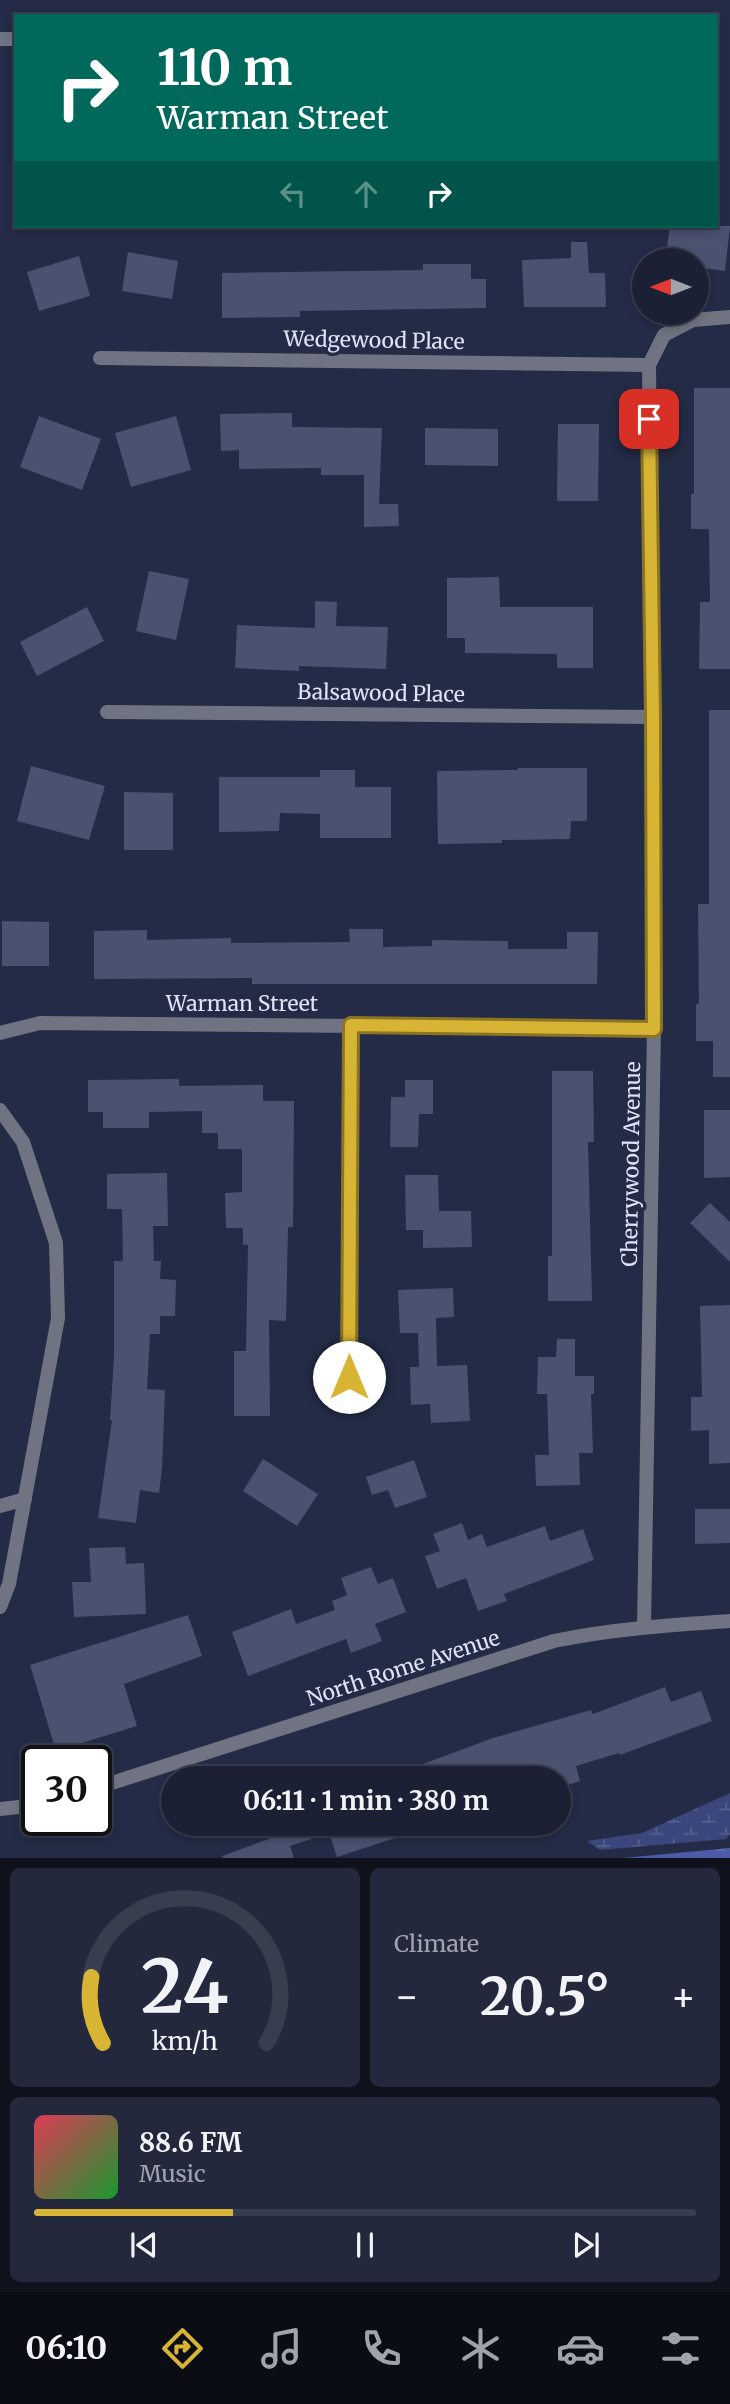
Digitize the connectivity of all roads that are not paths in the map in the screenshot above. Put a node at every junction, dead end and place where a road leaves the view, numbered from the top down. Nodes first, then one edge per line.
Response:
1 (730, 317) edge
2 (100, 358) dead end
3 (649, 365) junction
4 (107, 712) dead end
5 (653, 717) junction
6 (351, 1025) junction
7 (654, 1029) junction
8 (0, 1033) edge
9 (0, 1110) edge
10 (349, 1377) dead end
11 (25, 1499) junction
12 (0, 1506) edge
13 (0, 1608) edge
14 (730, 1620) edge
15 (644, 1627) junction
16 (112, 1783) edge
17 (21, 1807) edge
18 (0, 1809) edge

1 - 3 street
2 - 3 street, Wedgewood Place
3 - 5 street, Cherrywood Avenue
4 - 5 street, Balsawood Place
5 - 7 street, Cherrywood Avenue
6 - 7 street, Warman Street
6 - 8 street, Warman Street
6 - 10 street
7 - 15 street, Cherrywood Avenue
9 - 11 street
11 - 12 street
11 - 13 street
14 - 15 street, North Rome Avenue
15 - 16 street, North Rome Avenue
17 - 18 street

